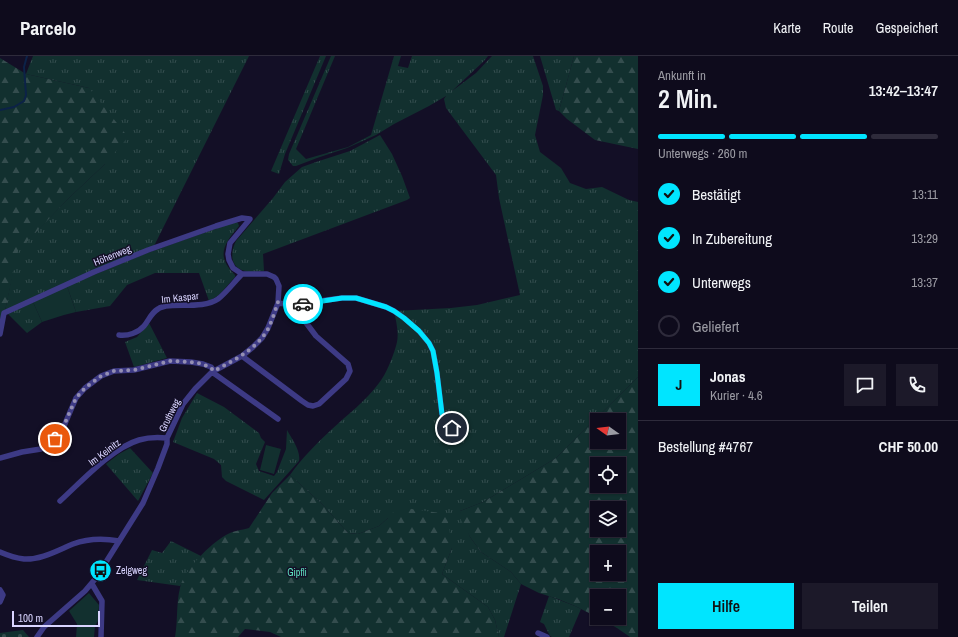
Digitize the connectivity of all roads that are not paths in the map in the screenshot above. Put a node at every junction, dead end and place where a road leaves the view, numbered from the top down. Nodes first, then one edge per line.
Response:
1 (242, 274) junction
2 (278, 302) junction
3 (297, 304) junction
4 (0, 334) edge
5 (119, 334) dead end
6 (242, 356) junction
7 (213, 371) junction
8 (278, 419) dead end
9 (452, 428) dead end
10 (167, 438) junction
11 (0, 458) edge
12 (60, 501) dead end
13 (119, 541) junction
14 (0, 552) edge
15 (92, 584) junction
16 (0, 590) edge
17 (0, 602) edge
18 (538, 633) dead end
19 (37, 637) edge
20 (101, 637) edge
21 (547, 637) edge

1 - 2 street, Gruthweg
1 - 4 street, Höhenweg
1 - 5 street, Im Kaspar
2 - 3 street
2 - 6 street, Gruthweg
3 - 6 street
3 - 9 street
6 - 7 street, Gruthweg
7 - 8 street
7 - 10 street, Gruthweg
7 - 11 street
10 - 12 street, Im Keinitz
10 - 13 street, Gruthweg
13 - 14 street
13 - 15 street, Gruthweg
15 - 19 street, Gruthweg
15 - 20 street
16 - 17 street
18 - 21 street

